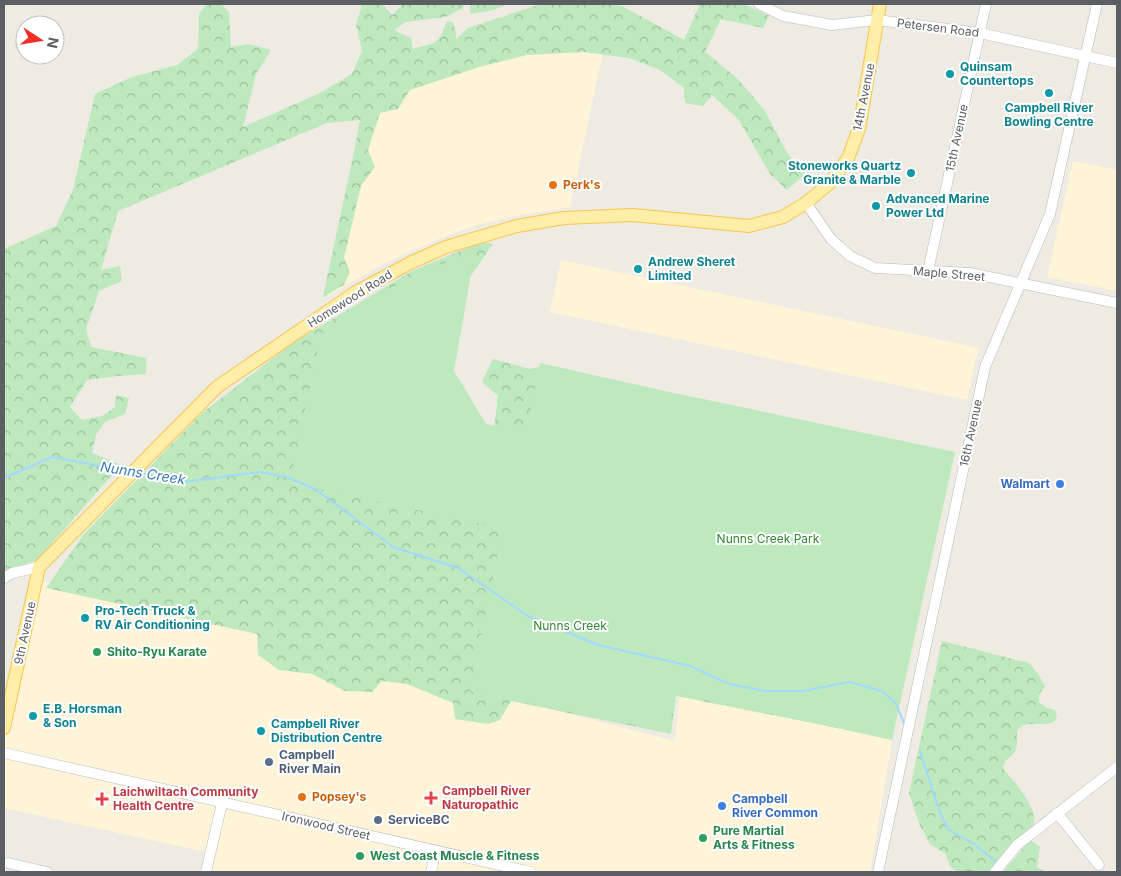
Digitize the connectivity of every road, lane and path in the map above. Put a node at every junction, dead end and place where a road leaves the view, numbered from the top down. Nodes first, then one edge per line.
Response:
1 (759, 4) edge
2 (880, 4) edge
3 (986, 4) edge
4 (1097, 4) edge
5 (877, 20) junction
6 (980, 33) junction
7 (1086, 56) junction
8 (1117, 63) edge
9 (806, 203) junction
10 (928, 271) junction
11 (1021, 284) junction
12 (1117, 303) edge
13 (39, 567) junction
14 (4, 578) edge
15 (4, 728) edge
16 (4, 754) edge
17 (1117, 768) edge
18 (222, 803) junction
19 (1056, 813) junction
20 (436, 851) junction
21 (8, 863) dead end
22 (1099, 865) dead end
23 (47, 872) edge
24 (206, 872) edge
25 (431, 872) edge
26 (531, 872) edge
27 (878, 872) edge
28 (995, 872) edge

1 - 5 street, Petersen Road
2 - 5 main road, 14th Avenue
3 - 6 street, 15th Avenue
4 - 7 street, 16th Avenue
5 - 6 street, Petersen Road
5 - 9 main road, 14th Avenue
6 - 7 street, Petersen Road
6 - 10 street, 15th Avenue
7 - 8 street, Petersen Road
7 - 11 street, 16th Avenue
9 - 10 street, Maple Street
9 - 13 main road, Homewood Road
10 - 11 street, Maple Street
11 - 12 street, Maple Street
11 - 27 street, 16th Avenue
13 - 14 street
13 - 15 main road, 9th Avenue
16 - 18 street, Ironwood Street
17 - 19 street
18 - 20 street, Ironwood Street
18 - 24 street
19 - 22 street
19 - 28 street
20 - 25 street
20 - 26 street, Ironwood Street
21 - 23 street

